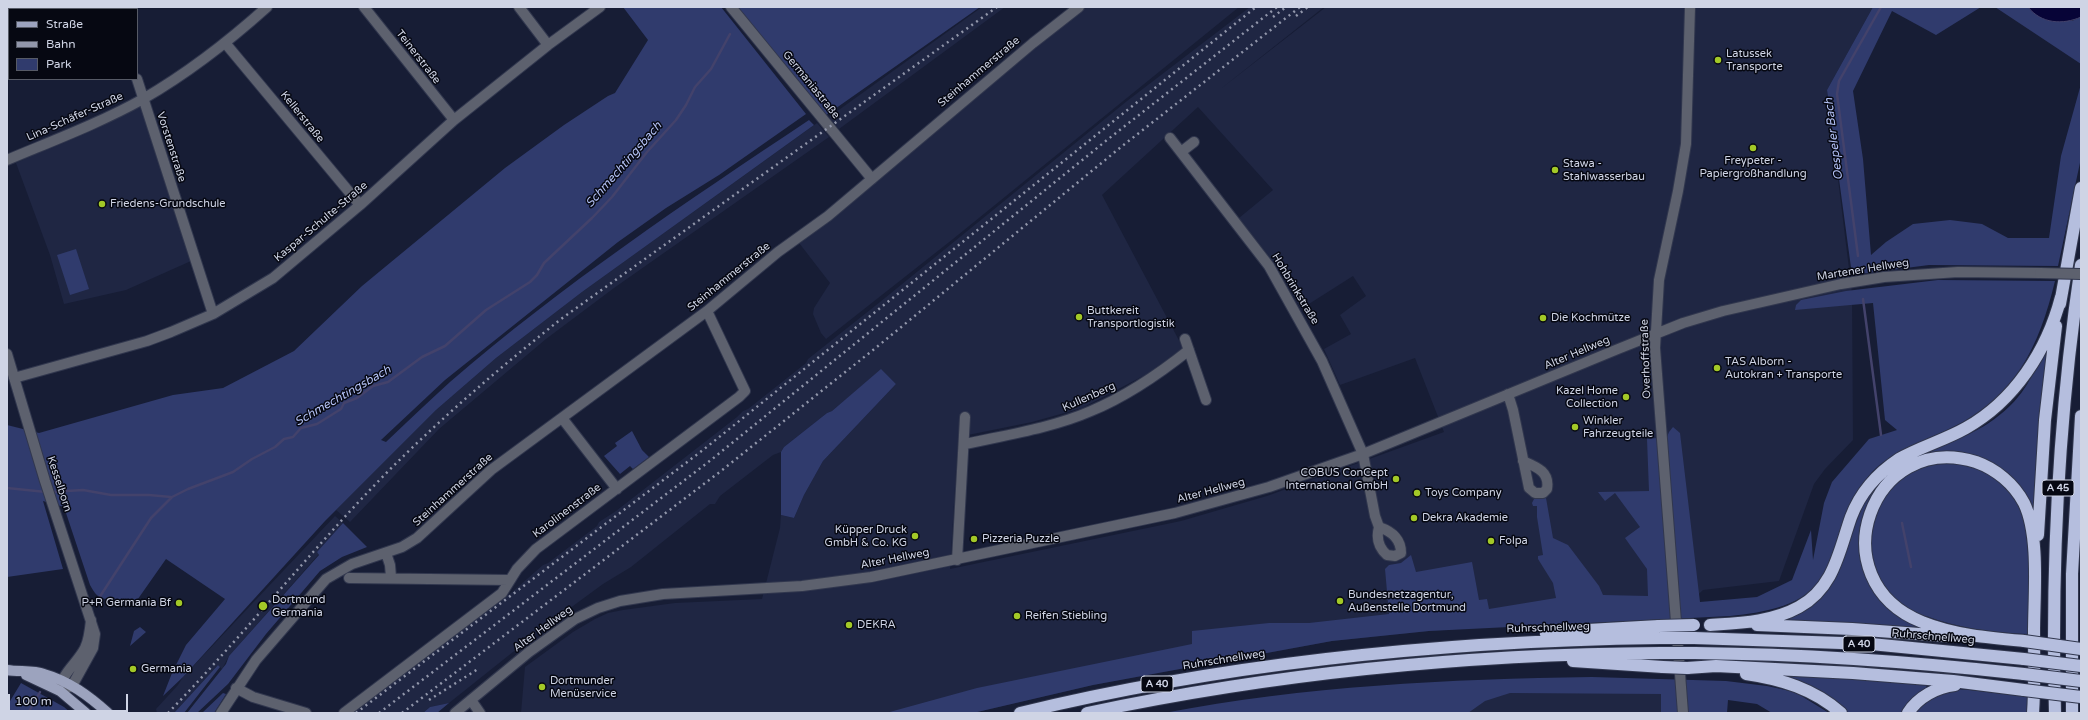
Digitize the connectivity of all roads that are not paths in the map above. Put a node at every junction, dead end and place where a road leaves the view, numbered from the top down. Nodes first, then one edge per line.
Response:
1 (267, 7) edge
2 (364, 7) edge
3 (519, 7) edge
4 (600, 7) edge
5 (731, 7) edge
6 (1079, 7) edge
7 (1690, 7) edge
8 (226, 44) junction
9 (548, 45) junction
10 (137, 80) edge
11 (143, 99) junction
12 (454, 120) junction
13 (1170, 138) dead end
14 (1194, 142) dead end
15 (1181, 152) junction
16 (7, 160) edge
17 (872, 179) junction
18 (2081, 188) edge
19 (360, 205) junction
20 (2081, 265) edge
21 (2081, 274) edge
22 (2061, 297) junction
23 (707, 311) junction
24 (213, 314) junction
25 (1655, 334) junction
26 (1185, 339) dead end
27 (1189, 350) junction
28 (7, 354) edge
29 (14, 378) junction
30 (1508, 394) junction
31 (1206, 400) dead end
32 (2081, 416) edge
33 (964, 417) dead end
34 (562, 418) junction
35 (965, 444) junction
36 (1363, 454) junction
37 (1523, 460) dead end
38 (617, 489) junction
39 (1379, 527) dead end
40 (386, 553) junction
41 (958, 560) junction
42 (2035, 568) junction
43 (390, 577) junction
44 (349, 578) dead end
45 (509, 580) junction
46 (91, 620) junction
47 (1710, 625) junction
48 (1659, 632) junction
49 (1978, 636) junction
50 (2081, 649) edge
51 (1520, 657) junction
52 (2081, 666) edge
53 (1693, 668) junction
54 (12, 670) edge
55 (61, 680) junction
56 (2081, 681) edge
57 (1971, 684) junction
58 (72, 686) junction
59 (236, 688) junction
60 (60, 691) junction
61 (2081, 697) edge
62 (471, 700) junction
63 (86, 713) edge
64 (108, 713) edge
65 (221, 713) edge
66 (306, 713) edge
67 (344, 713) edge
68 (455, 713) edge
69 (480, 713) edge
70 (1020, 713) edge
71 (1087, 713) edge
72 (1683, 713) edge
73 (1841, 713) edge
74 (1908, 713) edge
75 (2035, 713) edge
76 (2055, 713) edge
77 (2072, 713) edge

1 - 8 street, Lina-Schäfer-Straße
2 - 12 street, Teinerstraße
3 - 9 street
4 - 9 street, Kaspar-Schulte-Straße
5 - 17 street, Germaniastraße
6 - 17 street, Steinhammerstraße
7 - 25 street, Overhoffstraße
8 - 11 street, Lina-Schäfer-Straße
8 - 19 street, Kellerstraße
9 - 12 street, Kaspar-Schulte-Straße
10 - 11 street, Vorstenstraße
11 - 16 street, Lina-Schäfer-Straße
11 - 24 street, Vorstenstraße
12 - 19 street, Kaspar-Schulte-Straße
13 - 15 street, Hohbrinkstraße
14 - 15 street
15 - 36 street, Hohbrinkstraße
17 - 23 street, Steinhammerstraße
18 - 22 highway
19 - 24 street, Kaspar-Schulte-Straße
20 - 76 highway, A 45
21 - 25 street, Martener Hellweg, bridge
22 - 42 highway
22 - 47 highway
23 - 34 street, Steinhammerstraße
23 - 38 street, Karolinenstraße
24 - 29 street, Kaspar-Schulte-Straße
25 - 30 street, Alter Hellweg
25 - 72 street, Overhoffstraße
26 - 27 street
27 - 31 street
27 - 35 street, Kullenberg
28 - 29 street, Kesselborn
29 - 46 street, Kesselborn
30 - 36 street, Alter Hellweg
30 - 37 street
32 - 77 highway, A 45
33 - 35 street
34 - 38 street
34 - 40 street, Steinhammerstraße
35 - 41 street
36 - 39 street
36 - 41 street, Alter Hellweg
38 - 45 street, Karolinenstraße
40 - 43 street
40 - 59 street, Steinhammerstraße
41 - 62 street, Alter Hellweg
42 - 49 highway
42 - 75 highway
43 - 44 street
43 - 45 street
45 - 67 street, Karolinenstraße
46 - 55 street
46 - 58 street, Kesselborn
47 - 48 highway, bridge
47 - 49 highway
48 - 52 highway, Ruhrschnellweg / A 40, bridge
48 - 70 highway, Ruhrschnellweg / A 40
49 - 50 highway, bridge
51 - 53 highway, bridge
51 - 56 highway, A 40, bridge
51 - 71 highway, A 40
53 - 57 highway
53 - 73 highway
54 - 55 main road
54 - 60 main road
55 - 58 main road
55 - 60 street
57 - 61 highway, bridge
57 - 74 highway
58 - 60 street
58 - 64 main road
59 - 65 street, Steinhammerstraße
59 - 66 street
60 - 63 main road
62 - 68 street, Alter Hellweg
62 - 69 street

